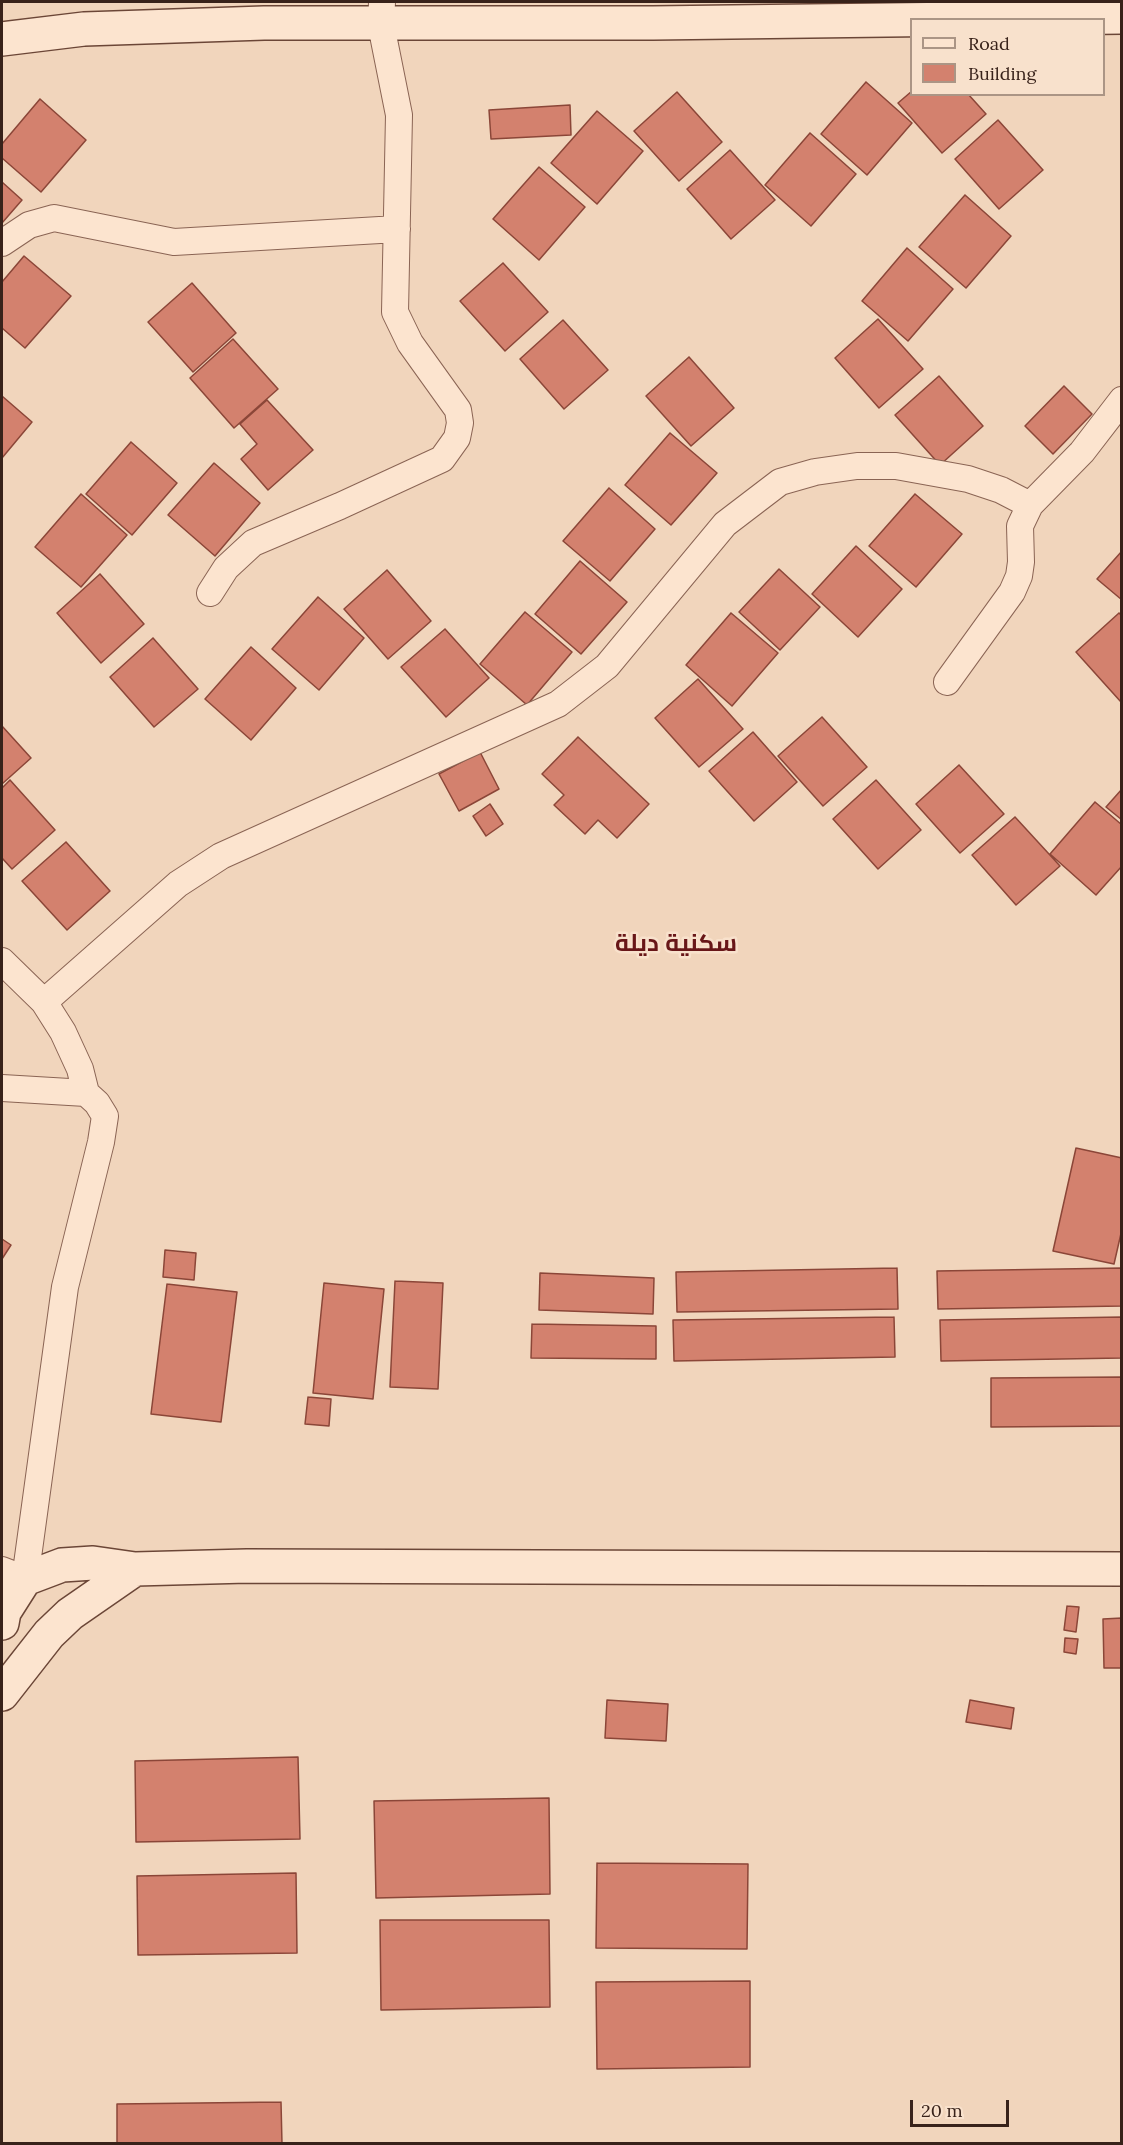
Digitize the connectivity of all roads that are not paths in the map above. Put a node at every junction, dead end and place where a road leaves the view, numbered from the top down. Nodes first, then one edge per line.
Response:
1 (382, 13) edge
2 (1122, 17) edge
3 (2, 39) edge
4 (397, 229) junction
5 (2, 243) edge
6 (1122, 400) edge
7 (1030, 506) junction
8 (210, 593) dead end
9 (947, 682) dead end
10 (2, 961) edge
11 (44, 1002) junction
12 (2, 1088) edge
13 (86, 1094) junction
14 (135, 1569) junction
15 (1122, 1569) edge
16 (13, 1574) edge
17 (2, 1623) edge
18 (2, 1694) edge

1 - 2 street
1 - 3 street
1 - 4 street
4 - 5 street
4 - 8 street
6 - 7 street
7 - 9 street
7 - 11 street
10 - 11 street
11 - 13 street
12 - 13 street
13 - 16 street
14 - 15 street
14 - 16 street
14 - 18 street
16 - 17 street

